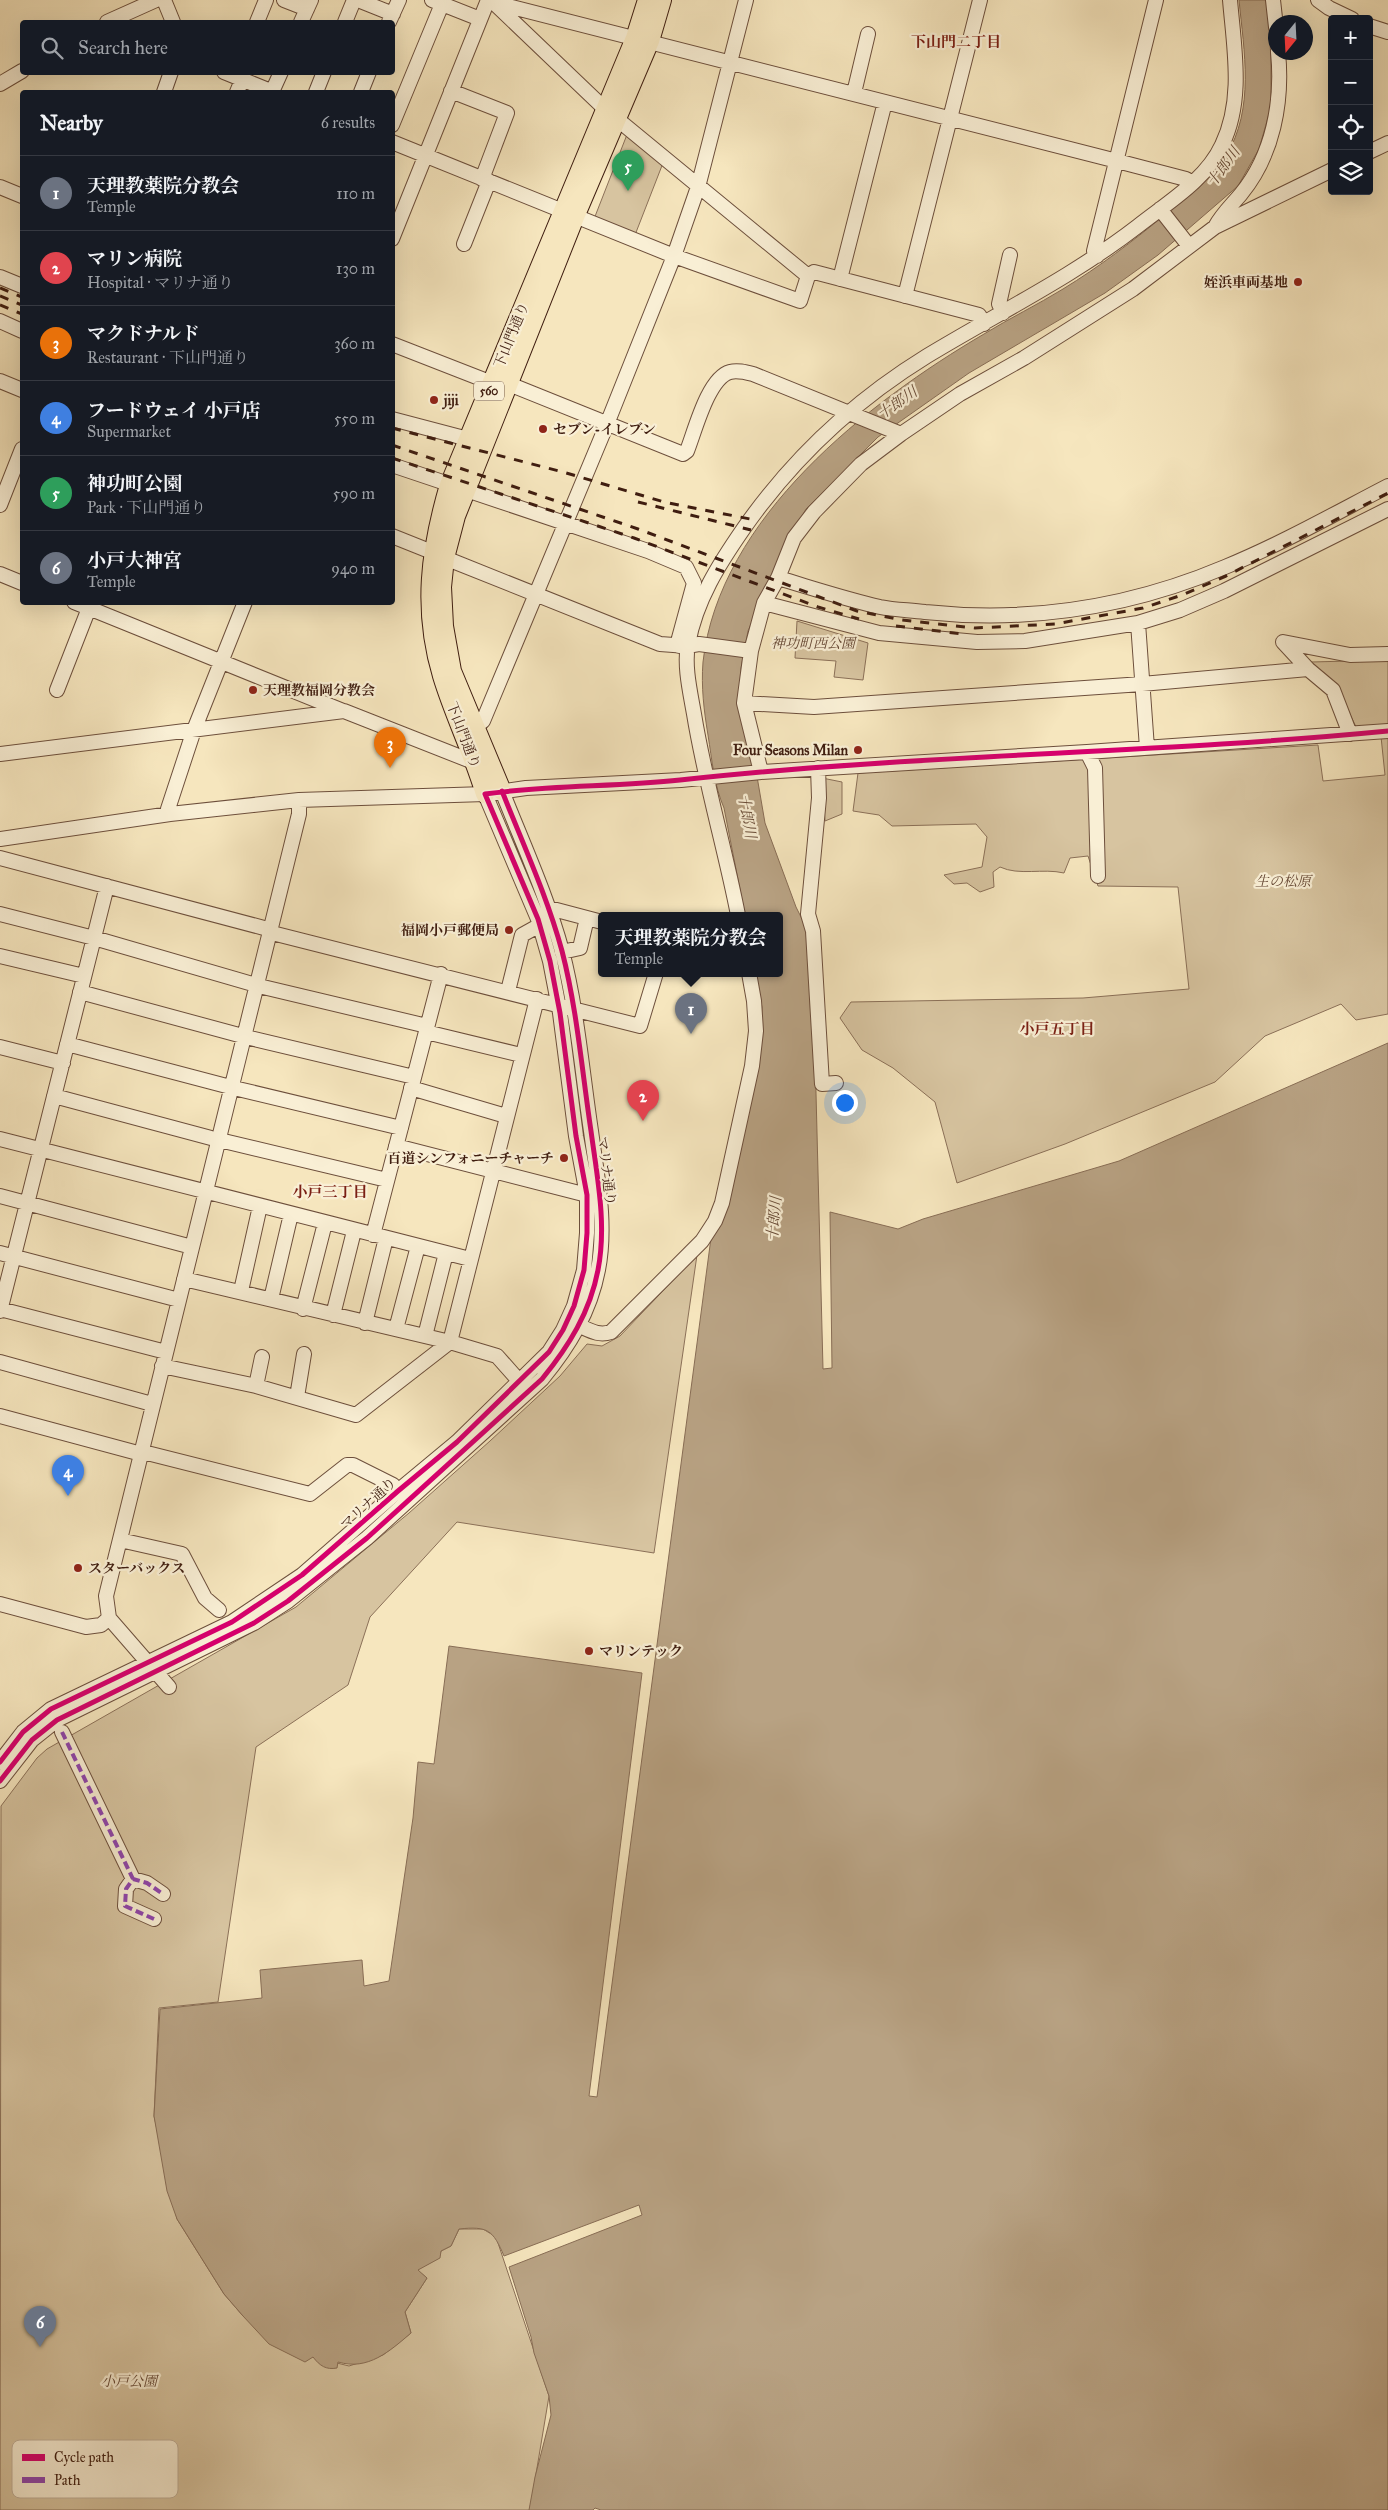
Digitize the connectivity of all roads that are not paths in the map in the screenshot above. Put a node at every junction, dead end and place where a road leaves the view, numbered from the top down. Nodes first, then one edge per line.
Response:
1 (156, 0) edge
2 (164, 0) edge
3 (266, 0) edge
4 (284, 0) edge
5 (354, 0) edge
6 (358, 0) edge
7 (398, 0) edge
8 (647, 0) edge
9 (662, 0) edge
10 (746, 0) edge
11 (980, 0) edge
12 (1156, 0) edge
13 (1230, 0) edge
14 (1273, 0) edge
15 (1318, 0) edge
16 (490, 1) edge
17 (437, 2) edge
18 (309, 5) edge
19 (1275, 15) edge
20 (1344, 15) edge
21 (391, 18) edge
22 (480, 19) junction
23 (111, 20) edge
24 (172, 20) edge
25 (258, 20) edge
26 (302, 20) edge
27 (346, 20) edge
28 (1373, 27) edge
29 (1388, 32) edge
30 (868, 34) dead end
31 (642, 39) junction
32 (1279, 60) edge
33 (731, 61) junction
34 (20, 72) edge
35 (170, 75) edge
36 (280, 75) edge
37 (323, 75) edge
38 (368, 75) edge
39 (235, 79) edge
40 (0, 84) edge
41 (165, 90) edge
42 (267, 90) edge
43 (274, 90) edge
44 (317, 90) edge
45 (362, 90) edge
46 (451, 91) junction
47 (854, 93) junction
48 (885, 102) junction
49 (611, 114) junction
50 (395, 118) edge
51 (949, 118) junction
52 (395, 143) edge
53 (1388, 143) edge
54 (1373, 150) edge
55 (426, 156) junction
56 (1117, 161) junction
57 (1328, 172) edge
58 (485, 180) junction
59 (1192, 183) junction
60 (698, 187) junction
61 (1, 192) edge
62 (20, 196) edge
63 (1160, 210) junction
64 (569, 214) junction
65 (1215, 227) junction
66 (395, 232) edge
67 (1186, 243) junction
68 (464, 244) dead end
69 (1010, 255) dead end
70 (674, 256) junction
71 (1096, 256) junction
72 (808, 276) junction
73 (0, 277) edge
74 (840, 279) junction
75 (20, 285) edge
76 (905, 296) junction
77 (1002, 313) junction
78 (0, 321) edge
79 (984, 324) junction
80 (20, 329) edge
81 (395, 345) edge
82 (0, 381) edge
83 (501, 384) junction
84 (20, 389) edge
85 (852, 414) junction
86 (395, 420) edge
87 (606, 424) junction
88 (899, 433) junction
89 (468, 439) junction
90 (20, 454) edge
91 (395, 467) edge
92 (449, 485) junction
93 (1388, 486) edge
94 (467, 491) junction
95 (0, 505) edge
96 (1388, 509) edge
97 (565, 522) junction
98 (395, 537) edge
99 (439, 555) junction
100 (0, 574) edge
101 (778, 578) junction
102 (20, 582) edge
103 (536, 595) junction
104 (764, 603) junction
105 (81, 605) edge
106 (244, 605) edge
107 (88, 608) junction
108 (1138, 623) junction
109 (689, 645) junction
110 (747, 651) junction
111 (1388, 654) edge
112 (222, 663) junction
113 (1308, 669) junction
114 (1142, 684) junction
115 (57, 690) dead end
116 (744, 703) junction
117 (344, 711) junction
118 (475, 727) junction
119 (194, 730) junction
120 (1388, 731) edge
121 (1350, 734) junction
122 (1147, 748) junction
123 (1087, 752) junction
124 (0, 754) edge
125 (476, 763) junction
126 (818, 768) junction
127 (761, 772) junction
128 (706, 776) junction
129 (494, 792) junction
130 (299, 800) junction
131 (170, 814) junction
132 (0, 839) edge
133 (0, 858) edge
134 (1098, 876) dead end
135 (107, 886) junction
136 (549, 908) junction
137 (737, 912) edge
138 (0, 914) edge
139 (587, 918) junction
140 (598, 921) edge
141 (540, 925) junction
142 (270, 931) junction
143 (94, 938) junction
144 (562, 952) junction
145 (0, 956) edge
146 (441, 974) junction
147 (84, 976) junction
148 (655, 977) edge
149 (750, 977) edge
150 (257, 984) junction
151 (508, 991) junction
152 (80, 992) junction
153 (537, 999) junction
154 (559, 1004) junction
155 (574, 1009) junction
156 (426, 1029) junction
157 (244, 1036) junction
158 (68, 1044) junction
159 (1, 1050) edge
160 (522, 1055) junction
161 (63, 1063) junction
162 (412, 1082) junction
163 (836, 1083) dead end
164 (232, 1087) junction
165 (54, 1096) junction
166 (506, 1116) junction
167 (401, 1128) junction
168 (0, 1138) edge
169 (218, 1139) junction
170 (396, 1146) junction
171 (41, 1149) junction
172 (492, 1170) junction
173 (388, 1180) junction
174 (206, 1192) junction
175 (587, 1195) junction
176 (0, 1196) edge
177 (27, 1203) junction
178 (260, 1206) junction
179 (291, 1214) junction
180 (325, 1223) junction
181 (354, 1231) junction
182 (380, 1236) junction
183 (418, 1246) junction
184 (192, 1247) junction
185 (446, 1253) junction
186 (7, 1255) edge
187 (470, 1259) junction
188 (184, 1279) junction
189 (240, 1292) junction
190 (271, 1299) junction
191 (179, 1300) junction
192 (303, 1309) junction
193 (0, 1310) edge
194 (333, 1315) junction
195 (365, 1323) junction
196 (580, 1326) junction
197 (396, 1329) junction
198 (425, 1336) junction
199 (450, 1342) junction
200 (166, 1352) junction
201 (304, 1354) dead end
202 (262, 1357) dead end
203 (0, 1362) edge
204 (162, 1366) junction
205 (520, 1382) junction
206 (256, 1386) junction
207 (297, 1397) junction
208 (152, 1404) junction
209 (0, 1416) edge
210 (141, 1453) junction
211 (398, 1491) junction
212 (120, 1540) junction
213 (0, 1604) edge
214 (219, 1610) dead end
215 (109, 1618) junction
216 (151, 1667) junction
217 (169, 1686) dead end
218 (62, 1732) dead end
219 (0, 1762) edge
220 (0, 1781) edge
221 (133, 1879) junction
222 (163, 1894) dead end
223 (154, 1920) dead end

1 - 23 street
2 - 24 street
3 - 25 street
4 - 18 street
5 - 27 street
6 - 21 street
7 - 21 street
8 - 31 main road, 下山門通り / 560
9 - 31 main road, 下山門通り / 560
10 - 33 street
11 - 51 street
12 - 56 street
13 - 59 street
14 - 19 street
15 - 20 street
16 - 22 street
16 - 31 street
16 - 49 street
17 - 22 street
17 - 50 street
18 - 26 street
22 - 46 street
28 - 29 street
30 - 47 street
31 - 33 street
31 - 49 main road, 下山門通り / 560
32 - 65 street
33 - 47 street
33 - 60 street
34 - 40 street
35 - 41 street
36 - 43 street
37 - 44 street
38 - 45 street
39 - 42 street
46 - 55 street
46 - 58 street
47 - 48 street
48 - 51 street
48 - 74 street
49 - 60 street
49 - 64 main road, 下山門通り / 560
51 - 56 street
51 - 76 street
52 - 55 street
53 - 54 street
55 - 58 street
55 - 66 street
56 - 59 street
56 - 71 street
57 - 65 street
58 - 64 street
58 - 68 street
59 - 63 street
60 - 70 street
60 - 72 street
61 - 62 street
63 - 67 street
63 - 71 street
64 - 70 street
64 - 83 main road, 下山門通り / 560
65 - 67 street
67 - 88 street
69 - 77 street
70 - 72 street
70 - 87 street
71 - 77 street
72 - 74 street
73 - 75 street
74 - 76 street
76 - 79 street
77 - 79 street
78 - 80 street
79 - 85 street
81 - 83 street
82 - 84 street
83 - 87 street
83 - 89 main road, 下山門通り / 560
83 - 94 main road, 下山門通り / 560
85 - 87 street
85 - 88 street
85 - 109 street
86 - 89 street
87 - 97 street
88 - 101 street
89 - 92 main road, 下山門通り / 560
90 - 95 street
91 - 92 street
92 - 94 street
92 - 99 main road, 下山門通り / 560
93 - 101 street
94 - 97 street
94 - 99 main road, 下山門通り / 560
96 - 108 street
97 - 103 street
97 - 109 street
98 - 99 street
99 - 103 street
99 - 118 main road, 下山門通り / 560
99 - 125 main road, 下山門通り / 560
100 - 102 street
101 - 104 street
103 - 109 street
103 - 118 street
104 - 108 street
104 - 110 street
105 - 107 street
106 - 112 street
107 - 112 street
107 - 115 street
108 - 114 street
109 - 110 street
109 - 128 street
110 - 116 street
111 - 113 street
112 - 117 street
112 - 119 street
113 - 114 street
113 - 121 street
114 - 116 street
114 - 122 street
116 - 127 street
117 - 119 street
117 - 125 street
118 - 129 main road, 下山門通り / 560
119 - 124 street
119 - 131 street
120 - 121 street
121 - 122 street
122 - 123 street
123 - 126 street
123 - 134 street
125 - 129 main road, 下山門通り / 560
126 - 127 street
126 - 163 street
127 - 128 street
128 - 129 street
128 - 137 street
129 - 130 street
129 - 136 street, マリナ通り
129 - 141 street, マリナ通り
130 - 131 street
130 - 142 street
131 - 132 street
133 - 135 street
135 - 142 street
135 - 143 street
136 - 139 street
136 - 144 street, マリナ通り
138 - 143 street
139 - 140 street
139 - 144 street
141 - 151 street
141 - 154 street, マリナ通り
142 - 146 street
142 - 150 street
143 - 147 street
143 - 150 street
144 - 155 street, マリナ通り
145 - 147 street
146 - 151 street
146 - 156 street
147 - 152 street
148 - 155 street
149 - 196 street
150 - 156 street
150 - 157 street
151 - 153 street
152 - 157 street
152 - 158 street
153 - 154 street
153 - 160 street
154 - 155 street
154 - 175 street, マリナ通り
155 - 196 street, マリナ通り
156 - 160 street
156 - 162 street
157 - 162 street
157 - 164 street
158 - 161 street
158 - 164 street
159 - 161 street
160 - 166 street
161 - 165 street
162 - 166 street
162 - 167 street
164 - 167 street
164 - 169 street
165 - 169 street
165 - 171 street
166 - 172 street
167 - 170 street
168 - 171 street
169 - 173 street
169 - 174 street
170 - 172 street
170 - 173 street
171 - 174 street
171 - 177 street
172 - 175 street
172 - 187 street
173 - 182 street
174 - 178 street
174 - 184 street
175 - 205 street, マリナ通り
176 - 177 street
177 - 184 street
177 - 186 street
178 - 179 street
178 - 189 street
179 - 180 street
179 - 190 street
180 - 181 street
180 - 192 street
181 - 182 street
181 - 194 street
182 - 183 street
182 - 195 street
183 - 185 street
183 - 197 street
184 - 188 street
185 - 187 street
185 - 198 street
186 - 191 street
186 - 193 street
187 - 199 street
188 - 189 street
188 - 191 street
189 - 190 street
190 - 192 street
191 - 200 street
192 - 194 street
193 - 200 street
194 - 195 street
195 - 197 street
196 - 216 street, マリナ通り
197 - 198 street
198 - 199 street
199 - 205 street
199 - 207 street
200 - 204 street
201 - 207 street
202 - 206 street
203 - 208 street
204 - 206 street
204 - 208 street
205 - 211 street, マリナ通り
206 - 207 street
208 - 210 street
209 - 210 street
210 - 211 street
210 - 212 street
211 - 216 street, マリナ通り
212 - 214 street
212 - 215 street
213 - 215 street
215 - 216 street
216 - 217 street
216 - 219 street, マリナ通り
216 - 220 street, マリナ通り
218 - 221 street
221 - 222 street
221 - 223 street

